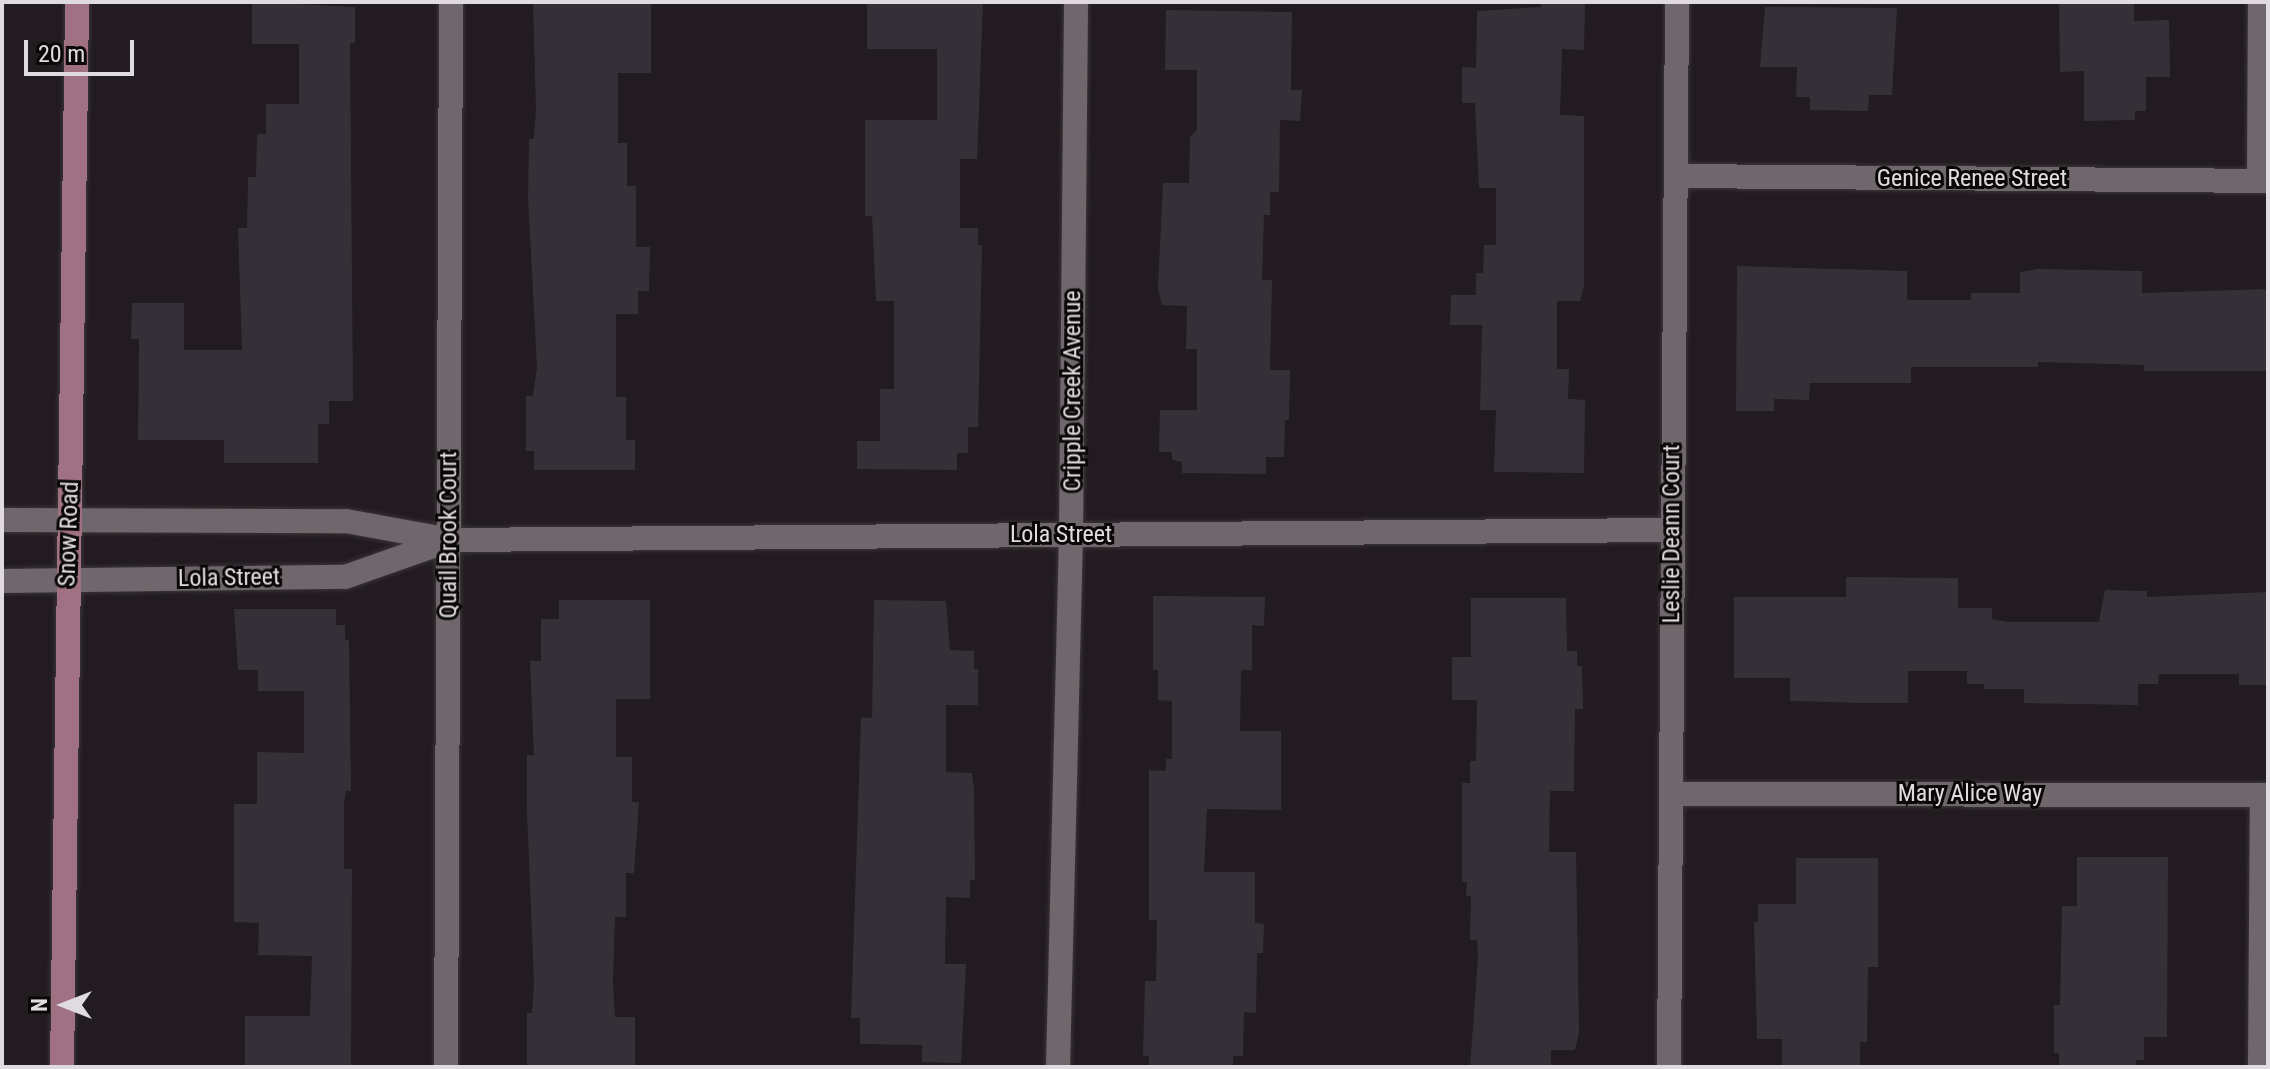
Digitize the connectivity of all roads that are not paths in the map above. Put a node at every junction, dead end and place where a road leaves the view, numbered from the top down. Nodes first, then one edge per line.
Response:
1 (77, 2) edge
2 (451, 2) edge
3 (1076, 2) edge
4 (1677, 2) edge
5 (2260, 2) edge
6 (1676, 176) junction
7 (2263, 181) edge
8 (2, 520) edge
9 (70, 520) junction
10 (1671, 530) junction
11 (1071, 535) junction
12 (450, 540) junction
13 (67, 580) junction
14 (2, 581) edge
15 (1671, 794) junction
16 (2265, 795) edge
17 (62, 1067) edge
18 (446, 1067) edge
19 (1058, 1067) edge
20 (1669, 1067) edge
21 (2260, 1067) edge

1 - 9 main road, Snow Road
2 - 12 street, Quail Brook Court
3 - 11 street, Cripple Creek Avenue
4 - 6 street, Leslie Deann Court
5 - 7 street
6 - 7 street, Genice Renee Street
6 - 10 street, Leslie Deann Court
8 - 9 street, Lola Street
9 - 12 street, Lola Street
9 - 13 main road, Snow Road
10 - 11 street, Lola Street
10 - 15 street, Leslie Deann Court
11 - 12 street, Lola Street
11 - 19 street, Cripple Creek Avenue
12 - 13 street, Lola Street
12 - 18 street, Quail Brook Court
13 - 14 street, Lola Street
13 - 17 main road, Snow Road
15 - 16 street, Mary Alice Way
15 - 20 street, Leslie Deann Court
16 - 21 street

